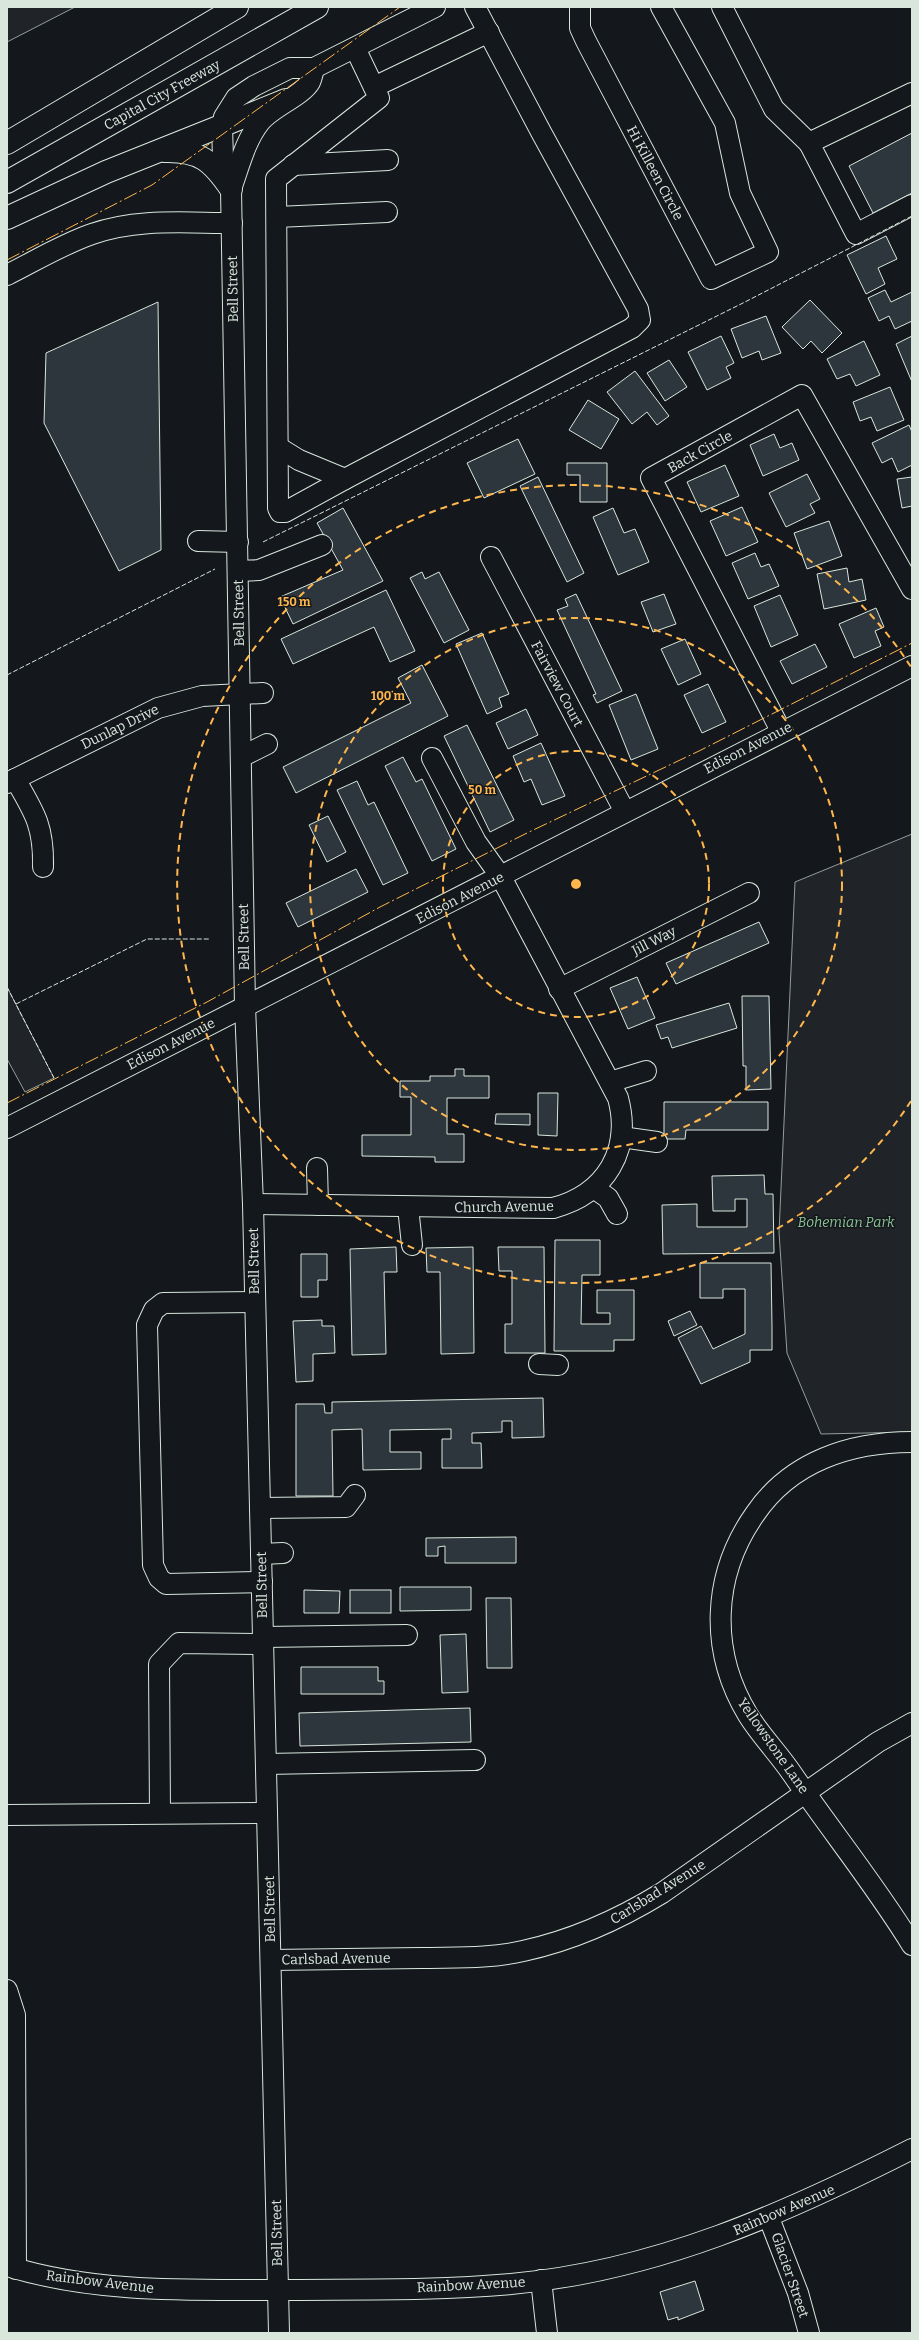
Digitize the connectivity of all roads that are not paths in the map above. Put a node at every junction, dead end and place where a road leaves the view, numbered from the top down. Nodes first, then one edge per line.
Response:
1 (237, 7) edge
2 (317, 7) edge
3 (435, 7) edge
4 (475, 7) edge
5 (580, 7) edge
6 (661, 7) edge
7 (722, 7) edge
8 (488, 32) junction
9 (355, 48) junction
10 (314, 68) junction
11 (374, 87) junction
12 (912, 93) edge
13 (286, 100) junction
14 (222, 127) junction
15 (7, 143) edge
16 (809, 143) junction
17 (159, 152) junction
18 (388, 160) dead end
19 (293, 165) junction
20 (7, 182) edge
21 (231, 189) junction
22 (912, 205) edge
23 (387, 212) dead end
24 (277, 217) junction
25 (7, 218) edge
26 (232, 223) junction
27 (7, 275) edge
28 (278, 447) junction
29 (345, 478) junction
30 (198, 541) dead end
31 (238, 542) junction
32 (322, 545) dead end
33 (491, 557) dead end
34 (238, 571) junction
35 (912, 589) edge
36 (912, 666) edge
37 (263, 693) dead end
38 (240, 694) junction
39 (781, 731) junction
40 (267, 744) dead end
41 (241, 757) junction
42 (432, 758) dead end
43 (11, 781) edge
44 (625, 812) junction
45 (43, 867) dead end
46 (500, 877) junction
47 (749, 893) dead end
48 (560, 989) junction
49 (245, 1006) junction
50 (646, 1071) dead end
51 (610, 1082) junction
52 (7, 1128) edge
53 (621, 1137) junction
54 (657, 1142) dead end
55 (317, 1168) dead end
56 (594, 1188) junction
57 (253, 1204) junction
58 (318, 1205) junction
59 (408, 1207) junction
60 (617, 1214) dead end
61 (412, 1245) dead end
62 (255, 1302) junction
63 (912, 1442) edge
64 (355, 1495) dead end
65 (260, 1508) junction
66 (261, 1554) junction
67 (283, 1554) dead end
68 (262, 1582) junction
69 (407, 1635) dead end
70 (263, 1641) junction
71 (912, 1723) edge
72 (475, 1760) dead end
73 (266, 1764) junction
74 (805, 1792) junction
75 (160, 1813) junction
76 (267, 1814) junction
77 (7, 1815) edge
78 (912, 1945) edge
79 (271, 1960) junction
80 (7, 1990) edge
81 (912, 2149) edge
82 (769, 2218) junction
83 (12, 2267) edge
84 (542, 2280) junction
85 (278, 2290) junction
86 (279, 2333) edge
87 (547, 2333) edge
88 (809, 2333) edge

1 - 15 highway
2 - 20 highway, Capital City Freeway
3 - 9 street
4 - 8 street
5 - 6 street, Hi Killeen Circle
7 - 16 street
8 - 11 street
8 - 29 street
9 - 10 street
9 - 11 street
10 - 13 street, Bell Street
10 - 14 street
11 - 19 street
12 - 16 street
13 - 14 highway
13 - 21 street, Bell Street
14 - 17 highway
14 - 21 street, Bell Street
16 - 22 street
17 - 21 highway
17 - 25 highway
18 - 19 street
19 - 24 street
21 - 26 street, Bell Street
23 - 24 street
24 - 28 street
26 - 27 street
26 - 31 street, Bell Street
28 - 29 street
28 - 29 street
30 - 31 street
31 - 34 street, Bell Street
32 - 34 street
33 - 44 street, Fairview Court
34 - 38 street, Bell Street
35 - 39 street, Back Circle
36 - 39 street, Edison Avenue
37 - 38 street, Dunlap Drive
38 - 41 street, Bell Street
38 - 43 street, Dunlap Drive
39 - 44 street, Edison Avenue
40 - 41 street
41 - 49 street, Bell Street
42 - 46 street, Church Avenue
43 - 45 street
44 - 46 street, Edison Avenue
46 - 48 street, Church Avenue
46 - 49 street, Edison Avenue
47 - 48 street, Jill Way
48 - 51 street, Church Avenue
49 - 52 street, Edison Avenue
49 - 57 street, Bell Street
50 - 51 street
51 - 53 street, Church Avenue
53 - 54 street
53 - 56 street, Church Avenue
55 - 58 street
56 - 59 street, Church Avenue
56 - 60 street
57 - 58 street, Church Avenue
57 - 62 street, Bell Street
58 - 59 street, Church Avenue
59 - 61 street
62 - 65 street, Bell Street
62 - 68 street
63 - 74 street, Yellowstone Lane
64 - 65 street
65 - 66 street, Bell Street
66 - 67 street
66 - 68 street, Bell Street
68 - 70 street, Bell Street
69 - 70 street
70 - 73 street, Bell Street
70 - 75 street
71 - 74 street, Carlsbad Avenue
72 - 73 street
73 - 76 street, Bell Street
74 - 78 street, Yellowstone Lane
74 - 79 street, Carlsbad Avenue
75 - 76 street
75 - 77 street
76 - 79 street, Bell Street
79 - 85 street, Bell Street
80 - 83 street
81 - 82 street, Rainbow Avenue
82 - 84 street, Rainbow Avenue
82 - 88 street, Glacier Street
83 - 85 street, Rainbow Avenue
84 - 85 street, Rainbow Avenue
84 - 87 street
85 - 86 street, Bell Street

